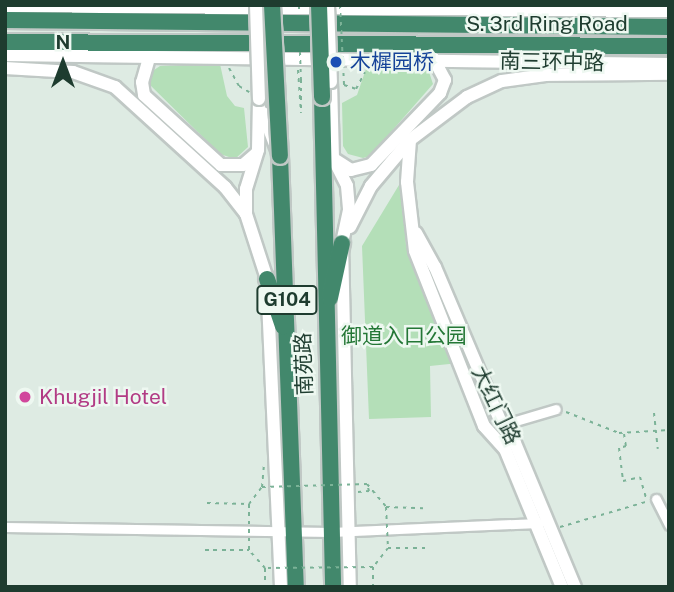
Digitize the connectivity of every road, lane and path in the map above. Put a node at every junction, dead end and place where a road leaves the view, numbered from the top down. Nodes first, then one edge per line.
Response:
1 (256, 5) edge
2 (272, 5) edge
3 (299, 5) edge
4 (319, 5) edge
5 (328, 5) edge
6 (340, 5) edge
7 (5, 6) edge
8 (152, 6) edge
9 (432, 6) edge
10 (299, 11) dead end
11 (669, 11) edge
12 (5, 20) edge
13 (669, 27) edge
14 (5, 42) edge
15 (630, 46) junction
16 (669, 46) edge
17 (300, 52) dead end
18 (5, 55) edge
19 (669, 56) edge
20 (149, 58) junction
21 (435, 59) junction
22 (228, 64) dead end
23 (298, 64) dead end
24 (669, 64) edge
25 (367, 66) dead end
26 (5, 68) edge
27 (669, 74) edge
28 (337, 84) junction
29 (257, 95) junction
30 (410, 141) junction
31 (257, 153) junction
32 (280, 156) junction
33 (333, 158) junction
34 (246, 214) junction
35 (412, 226) junction
36 (342, 243) junction
37 (267, 279) junction
38 (324, 328) junction
39 (289, 345) junction
40 (556, 409) joint
41 (654, 413) dead end
42 (502, 425) junction
43 (669, 430) edge
44 (656, 432) junction
45 (624, 433) junction
46 (658, 449) dead end
47 (260, 470) dead end
48 (367, 484) junction
49 (262, 487) junction
50 (347, 492) junction
51 (651, 500) junction
52 (207, 503) dead end
53 (249, 504) junction
54 (386, 507) junction
55 (423, 508) dead end
56 (546, 524) junction
57 (669, 525) edge
58 (5, 527) edge
59 (286, 530) junction
60 (348, 531) junction
61 (331, 532) junction
62 (388, 548) junction
63 (428, 548) dead end
64 (205, 550) dead end
65 (249, 550) junction
66 (373, 567) junction
67 (265, 568) junction
68 (265, 587) edge
69 (281, 587) edge
70 (296, 587) edge
71 (333, 587) edge
72 (350, 587) edge
73 (373, 587) edge
74 (562, 587) edge
75 (575, 587) edge

1 - 29 street, bridge
2 - 32 highway, 南苑路 / G104, bridge
3 - 10 path, bridge
4 - 38 highway, 南苑路 / G104, bridge
5 - 28 street, bridge
6 - 28 path, bridge
7 - 8 street
8 - 9 street
9 - 11 street
12 - 13 highway, S. 3rd Ring Road
14 - 15 highway, S. 3rd Ring Road
15 - 16 highway, S. 3rd Ring Road
15 - 19 highway
17 - 23 path, bridge
18 - 20 street, 南三环中路
20 - 21 street, 南三环中路
20 - 31 street
21 - 24 street, 南三环中路
21 - 33 street
22 - 29 path
25 - 28 path
26 - 34 street
27 - 30 street
28 - 33 street
29 - 31 street
29 - 32 street
30 - 35 street, 大红门路
30 - 36 street
31 - 34 street
32 - 39 highway, 南苑路 / G104
33 - 36 street
34 - 37 street
35 - 42 street, 大红门路
35 - 56 street, 大红门路
36 - 38 highway
36 - 50 street
37 - 39 highway
37 - 59 street
38 - 61 highway, 南苑路 / G104
39 - 59 highway, 南苑路 / G104
40 - 42 street
40 - 45 path
41 - 44 path
42 - 56 street, 大红门路
43 - 44 path
44 - 45 path
44 - 46 path
45 - 51 path
47 - 49 path
48 - 49 path, bridge
48 - 50 path
48 - 54 path, bridge
49 - 53 path, bridge
50 - 60 street
51 - 56 path
51 - 57 street
52 - 53 path
53 - 65 path, bridge
54 - 55 path
54 - 62 path, bridge
56 - 60 street
56 - 74 street, 大红门路
56 - 75 street, 大红门路
58 - 59 street
59 - 61 street
59 - 69 street
59 - 70 highway, G104
60 - 61 street
60 - 72 street
61 - 71 highway, 南苑路 / G104
62 - 63 path
62 - 66 path, bridge
64 - 65 path
65 - 67 path, bridge
66 - 67 path, bridge
66 - 73 path
67 - 68 path

